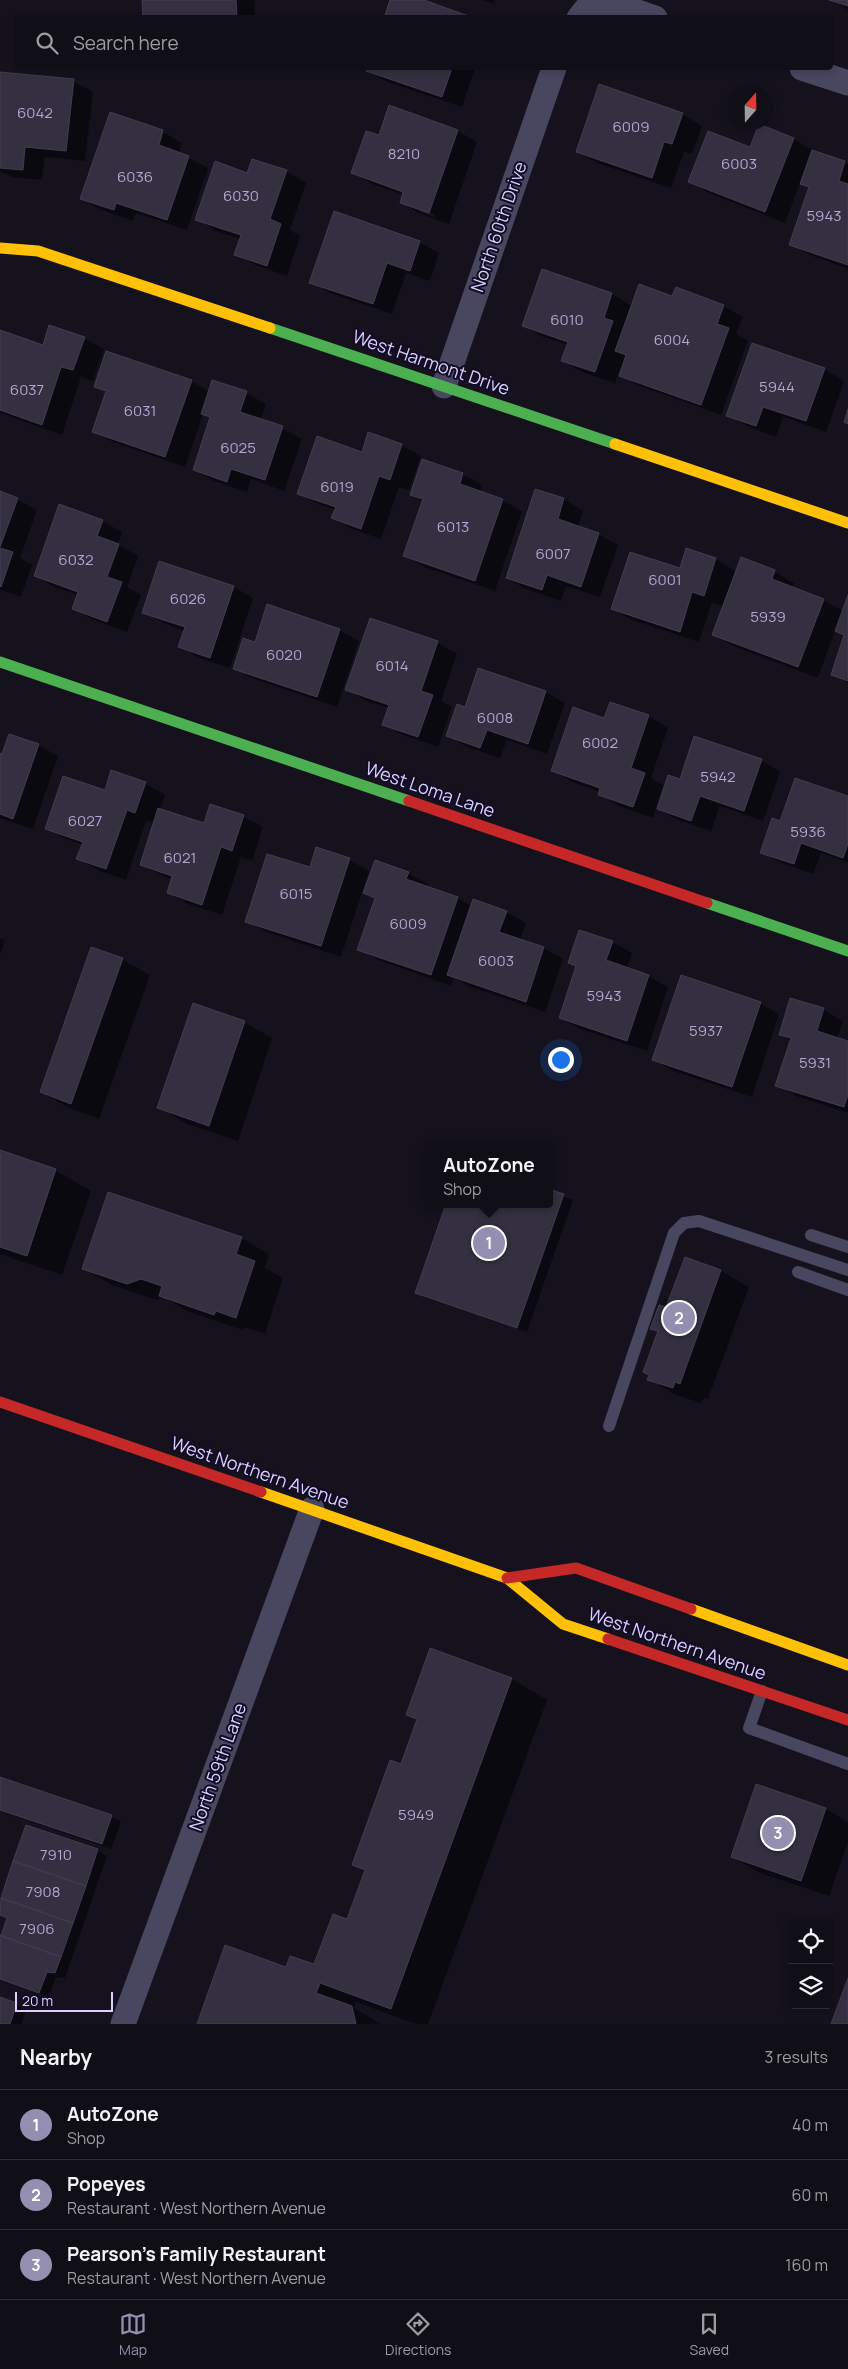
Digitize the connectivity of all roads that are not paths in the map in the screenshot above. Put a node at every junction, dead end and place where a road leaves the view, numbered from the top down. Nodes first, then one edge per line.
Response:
1 (583, 13) edge
2 (646, 15) edge
3 (553, 70) edge
4 (808, 70) edge
5 (848, 83) edge
6 (0, 248) edge
7 (444, 386) junction
8 (848, 523) edge
9 (0, 662) edge
10 (848, 951) edge
11 (811, 1235) dead end
12 (848, 1247) edge
13 (848, 1270) edge
14 (798, 1272) dead end
15 (848, 1290) edge
16 (0, 1402) edge
17 (609, 1426) dead end
18 (312, 1509) junction
19 (508, 1578) junction
20 (848, 1664) edge
21 (762, 1691) junction
22 (848, 1720) edge
23 (848, 1764) edge
24 (123, 2024) edge

1 - 2 street
3 - 7 street, North 60th Drive
4 - 5 street
6 - 7 street, West Harmont Drive
7 - 8 street, West Harmont Drive
9 - 10 street, West Loma Lane
11 - 12 lane
13 - 17 lane
14 - 15 lane
16 - 18 street, West Northern Avenue
18 - 19 street, West Northern Avenue
18 - 24 street, North 59th Lane
19 - 20 street, West Northern Avenue
19 - 21 street, West Northern Avenue
21 - 22 street, West Northern Avenue
21 - 23 lane

